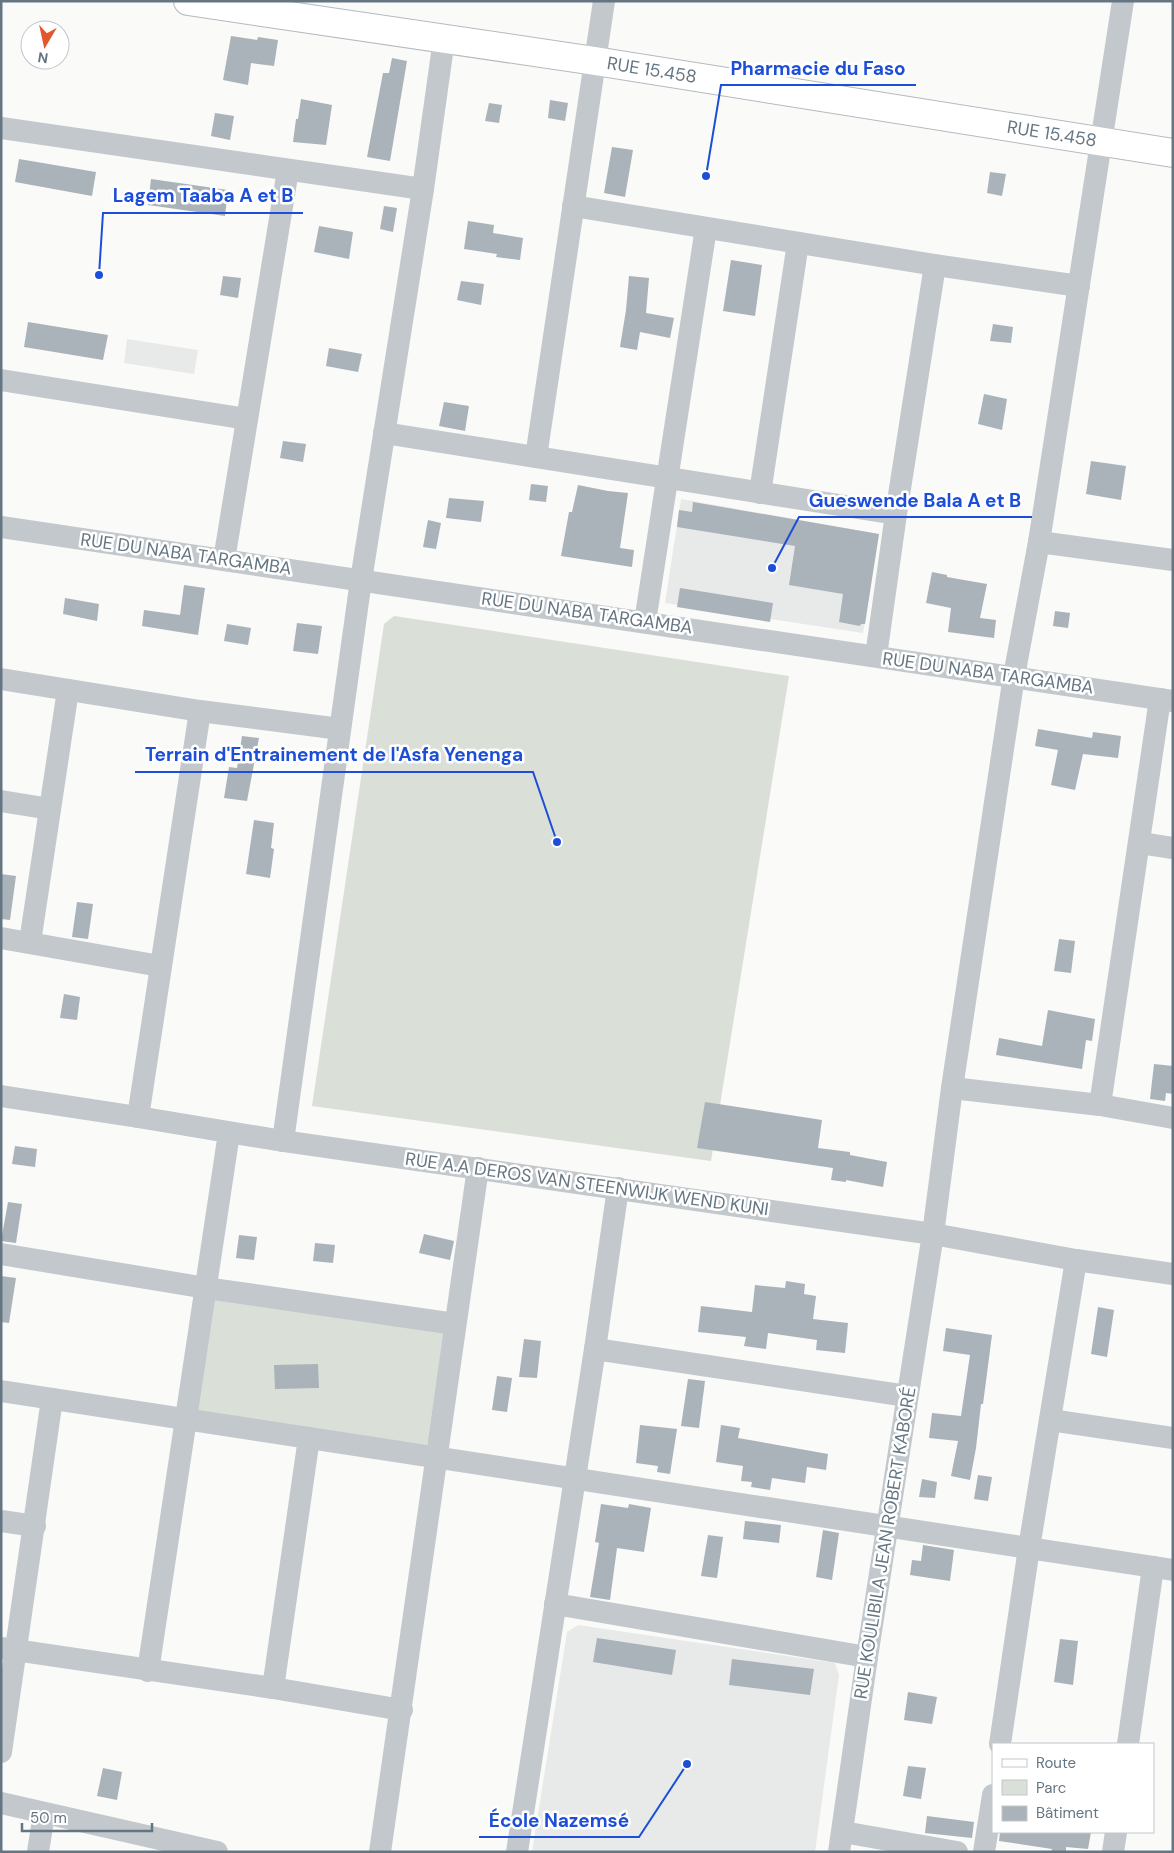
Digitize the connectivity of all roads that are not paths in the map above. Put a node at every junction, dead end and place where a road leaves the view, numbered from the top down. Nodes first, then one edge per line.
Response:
1 (604, 1) edge
2 (1122, 1) edge
3 (194, 2) edge
4 (444, 38) junction
5 (595, 61) junction
6 (1, 128) edge
7 (1100, 142) junction
8 (1173, 153) edge
9 (288, 170) junction
10 (422, 189) junction
11 (572, 206) junction
12 (706, 228) junction
13 (798, 243) junction
14 (935, 265) junction
15 (1079, 286) junction
16 (1, 380) edge
17 (247, 419) junction
18 (384, 433) junction
19 (536, 457) junction
20 (669, 478) junction
21 (760, 493) junction
22 (896, 514) junction
23 (1, 527) edge
24 (1039, 542) junction
25 (224, 560) junction
26 (1173, 560) edge
27 (361, 580) junction
28 (646, 622) junction
29 (876, 656) junction
30 (1014, 676) junction
31 (1, 679) edge
32 (68, 690) junction
33 (1166, 700) edge
34 (200, 711) junction
35 (340, 729) junction
36 (1, 801) edge
37 (50, 809) junction
38 (1140, 843) junction
39 (1173, 848) edge
40 (1, 938) edge
41 (30, 942) junction
42 (160, 966) junction
43 (952, 1088) junction
44 (1, 1096) edge
45 (1100, 1106) junction
46 (138, 1117) junction
47 (1173, 1118) edge
48 (229, 1133) junction
49 (282, 1142) junction
50 (478, 1168) junction
51 (618, 1188) junction
52 (933, 1234) junction
53 (1, 1254) edge
54 (1076, 1260) junction
55 (1173, 1274) edge
56 (206, 1288) junction
57 (455, 1324) junction
58 (595, 1349) junction
59 (1, 1391) edge
60 (907, 1396) junction
61 (52, 1399) junction
62 (185, 1419) junction
63 (1050, 1420) junction
64 (309, 1438) junction
65 (1173, 1438) edge
66 (438, 1456) junction
67 (574, 1478) junction
68 (1, 1521) edge
69 (35, 1526) junction
70 (886, 1526) junction
71 (1030, 1548) junction
72 (1163, 1568) edge
73 (555, 1604) junction
74 (9, 1649) edge
75 (866, 1657) junction
76 (148, 1671) junction
77 (274, 1688) junction
78 (402, 1710) junction
79 (1000, 1743) edge
80 (1128, 1743) edge
81 (1, 1752) edge
82 (992, 1802) edge
83 (1, 1803) edge
84 (44, 1814) junction
85 (1116, 1833) edge
86 (841, 1842) edge
87 (182, 1848) edge
88 (38, 1852) edge
89 (217, 1852) edge
90 (380, 1852) edge
91 (517, 1852) edge
92 (957, 1852) edge
93 (984, 1852) edge
94 (1113, 1852) edge

1 - 5 street
2 - 7 street, RUE KOULIBILA JEAN ROBERT KABORÉ
3 - 4 main road, RUE 15.458
4 - 5 main road, RUE 15.458
4 - 10 street
5 - 7 main road, RUE 15.458
5 - 11 street
6 - 9 street
7 - 8 main road, RUE 15.458
7 - 15 street, RUE KOULIBILA JEAN ROBERT KABORÉ
9 - 10 street
9 - 17 street
10 - 18 street
11 - 12 street
11 - 19 street
12 - 13 street
12 - 20 street
13 - 14 street
13 - 21 street
14 - 15 street
14 - 22 street
15 - 24 street, RUE KOULIBILA JEAN ROBERT KABORÉ
16 - 17 street
17 - 25 street
18 - 19 street
18 - 27 street
19 - 20 street
20 - 21 street
20 - 28 street
21 - 22 street
22 - 29 street
23 - 25 street, RUE DU NABA TARGAMBA
24 - 26 street
24 - 30 street, RUE KOULIBILA JEAN ROBERT KABORÉ
25 - 27 street, RUE DU NABA TARGAMBA
27 - 28 street, RUE DU NABA TARGAMBA
27 - 35 street
28 - 29 street, RUE DU NABA TARGAMBA
29 - 30 street, RUE DU NABA TARGAMBA
30 - 33 street, RUE DU NABA TARGAMBA
30 - 43 street, RUE KOULIBILA JEAN ROBERT KABORÉ
31 - 32 street
32 - 34 street
32 - 37 street
33 - 38 street
34 - 35 street
34 - 42 street
35 - 49 street
36 - 37 street
37 - 41 street
38 - 39 street
38 - 45 street
40 - 41 street
41 - 42 street
42 - 46 street
43 - 45 street
43 - 52 street, RUE KOULIBILA JEAN ROBERT KABORÉ
44 - 46 street, RUE A.A DEROS VAN STEENWIJK WEND KUNI
45 - 47 street
46 - 48 street, RUE A.A DEROS VAN STEENWIJK WEND KUNI
48 - 49 street, RUE A.A DEROS VAN STEENWIJK WEND KUNI
48 - 56 street
49 - 50 street, RUE A.A DEROS VAN STEENWIJK WEND KUNI
50 - 51 street, RUE A.A DEROS VAN STEENWIJK WEND KUNI
50 - 57 street
51 - 52 street, RUE A.A DEROS VAN STEENWIJK WEND KUNI
51 - 58 street
52 - 54 street, RUE A.A DEROS VAN STEENWIJK WEND KUNI
52 - 60 street, RUE KOULIBILA JEAN ROBERT KABORÉ
53 - 56 street
54 - 55 street, RUE A.A DEROS VAN STEENWIJK WEND KUNI
54 - 63 street
56 - 57 street
56 - 62 street
57 - 66 street
58 - 60 street
58 - 67 street
59 - 61 street
60 - 70 street, RUE KOULIBILA JEAN ROBERT KABORÉ
61 - 62 street
61 - 69 street
62 - 64 street
62 - 76 street
63 - 65 street
63 - 71 street
64 - 66 street
64 - 77 street
66 - 67 street
66 - 78 street
67 - 70 street
67 - 73 street
68 - 69 street
69 - 74 street
70 - 71 street
70 - 75 street, RUE KOULIBILA JEAN ROBERT KABORÉ
71 - 72 street
71 - 79 street
72 - 80 street
73 - 75 street
73 - 91 street
74 - 76 street
74 - 81 street
75 - 86 street, RUE KOULIBILA JEAN ROBERT KABORÉ
76 - 77 street
77 - 78 street
78 - 90 street
82 - 93 street
83 - 84 street
84 - 87 street
84 - 88 street
85 - 94 street
86 - 92 street
87 - 89 street

